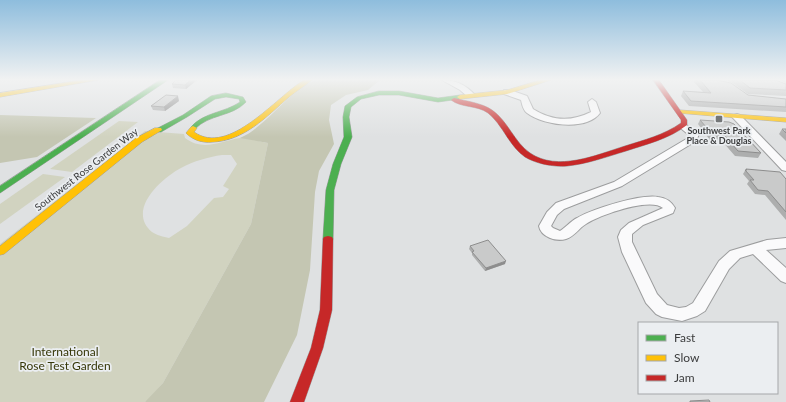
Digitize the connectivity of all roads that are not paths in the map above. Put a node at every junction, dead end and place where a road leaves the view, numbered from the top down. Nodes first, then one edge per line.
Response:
1 (137, 99) edge
2 (210, 99) edge
3 (241, 99) edge
4 (283, 99) edge
5 (358, 99) edge
6 (431, 99) edge
7 (445, 99) edge
8 (451, 99) edge
9 (524, 99) edge
10 (670, 99) edge
11 (592, 102) dead end
12 (680, 112) junction
13 (737, 117) junction
14 (786, 120) edge
15 (683, 126) junction
16 (786, 168) edge
17 (0, 190) edge
18 (786, 243) edge
19 (755, 248) junction
20 (0, 251) edge
21 (786, 277) edge
22 (297, 402) edge

1 - 17 street
2 - 20 street, Southwest Rose Garden Way
3 - 4 street, Southwest Rose Garden Way
5 - 22 street
6 - 7 street
8 - 15 street
9 - 11 street
10 - 12 street
12 - 13 street
12 - 15 street
13 - 14 street
13 - 16 street
15 - 19 street
18 - 19 street
19 - 21 street

